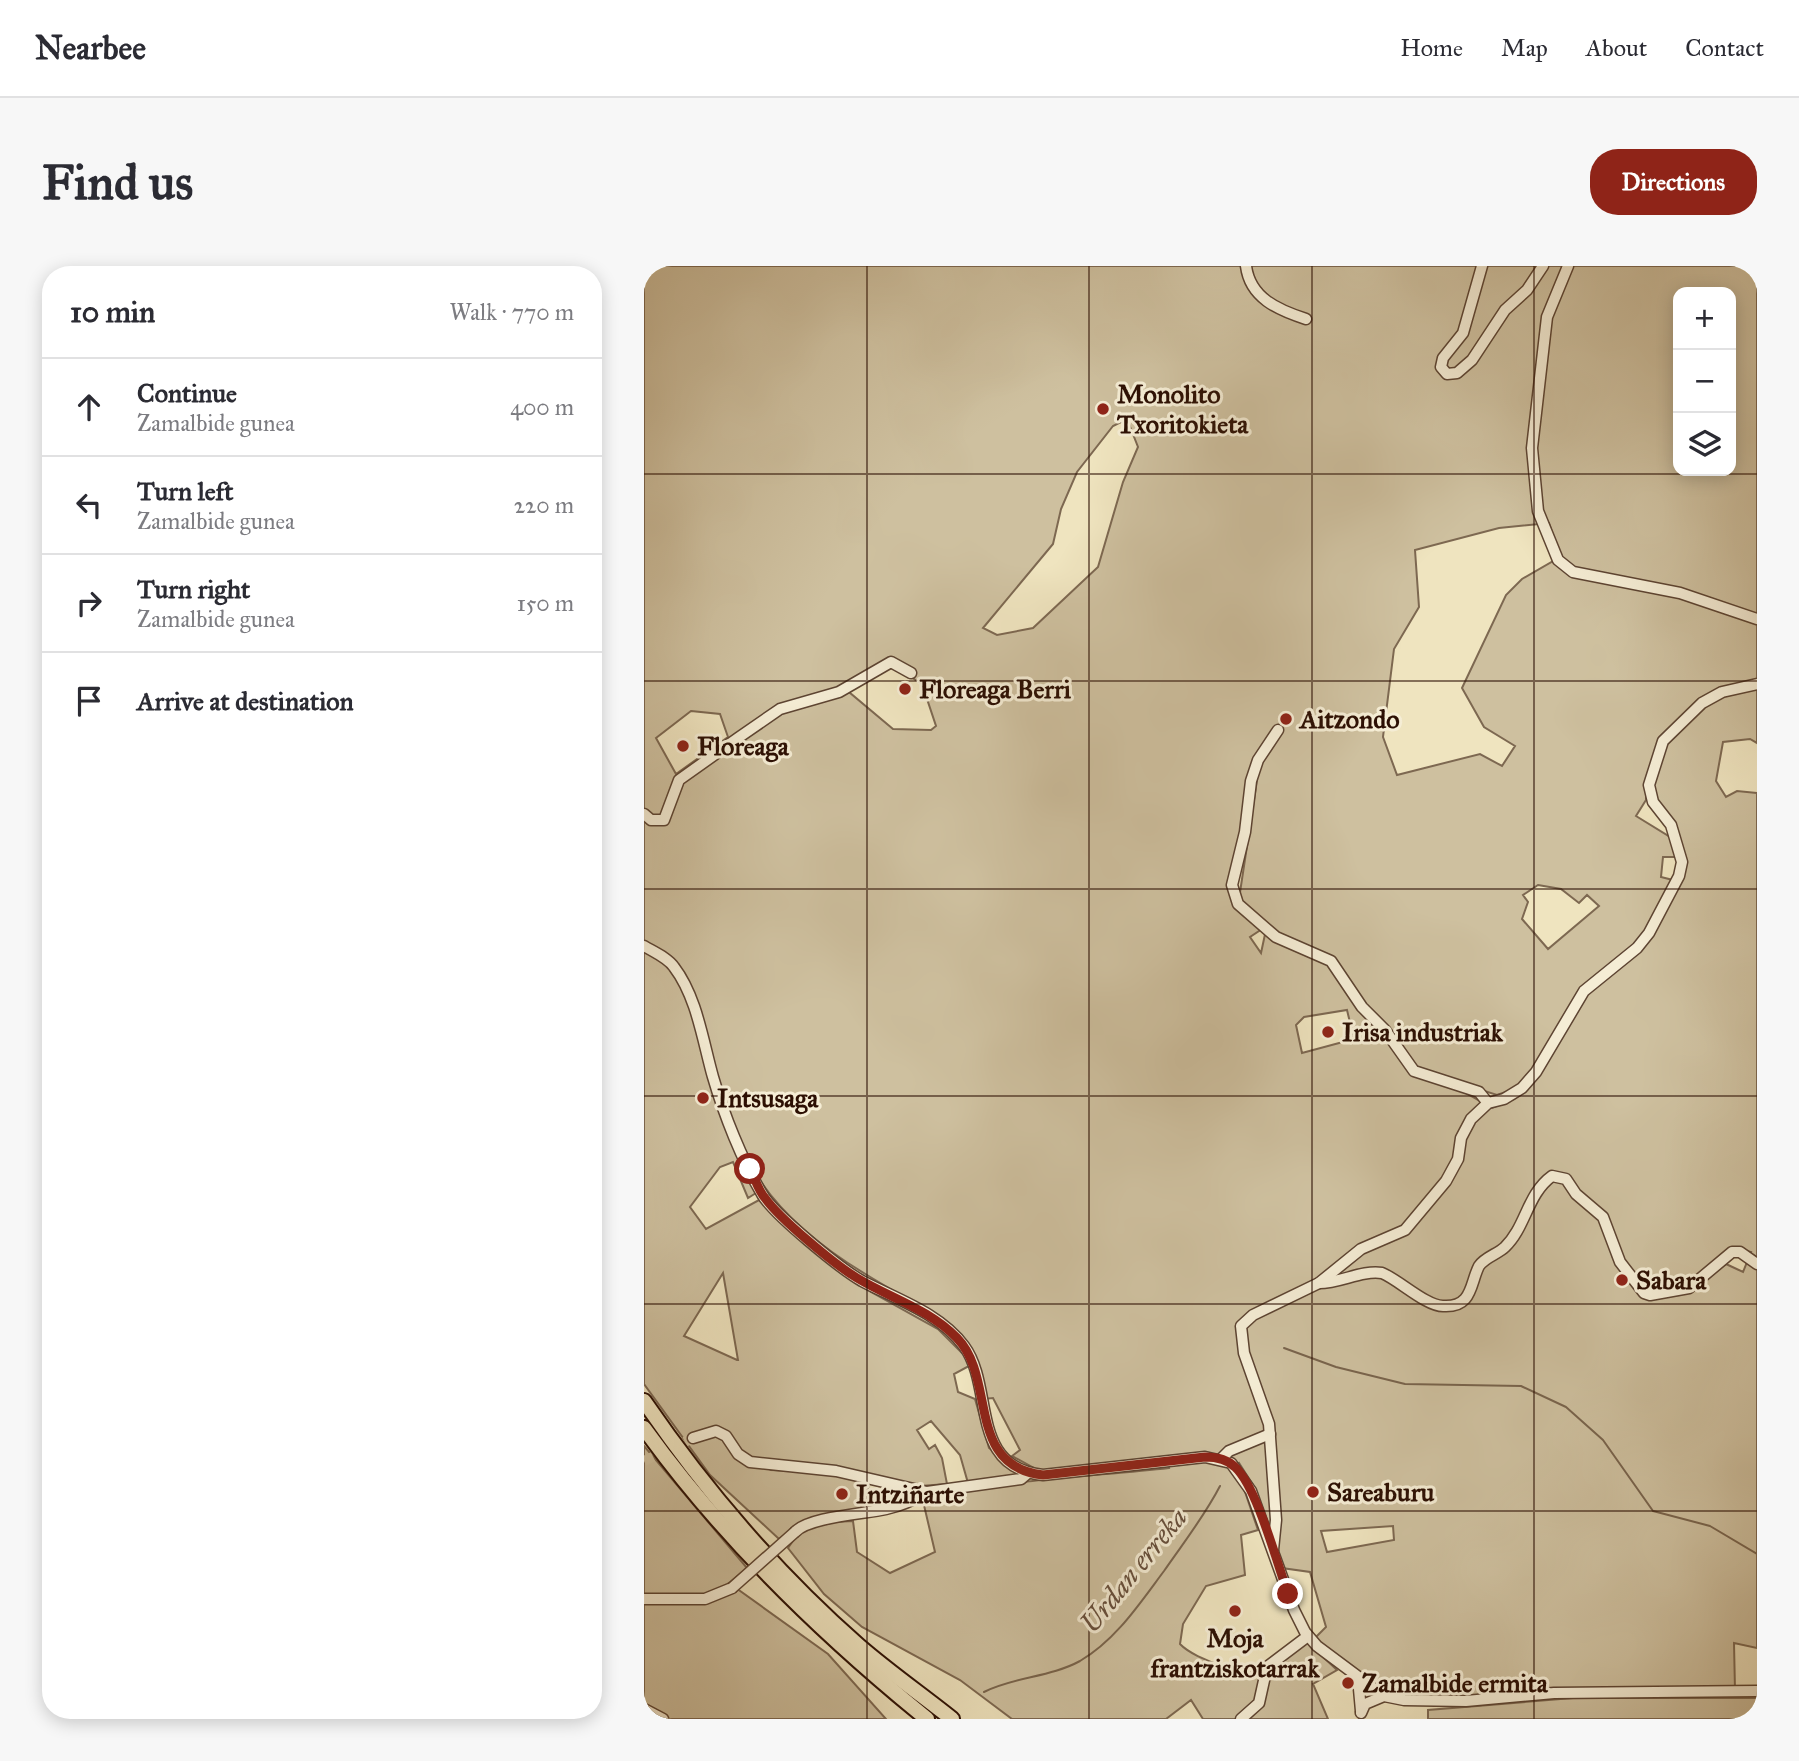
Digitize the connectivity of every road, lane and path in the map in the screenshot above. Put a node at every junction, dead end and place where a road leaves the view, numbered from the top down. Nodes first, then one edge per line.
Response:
1 (1246, 266) edge
2 (1482, 266) edge
3 (1543, 266) edge
4 (1568, 266) edge
5 (1306, 318) dead end
6 (1757, 620) edge
7 (911, 673) dead end
8 (1757, 684) edge
9 (1278, 730) dead end
10 (644, 814) edge
11 (644, 946) edge
12 (1488, 1103) junction
13 (1757, 1264) edge
14 (1319, 1283) junction
15 (644, 1401) edge
16 (644, 1428) edge
17 (1270, 1434) junction
18 (693, 1438) tunnel mouth
19 (1221, 1459) junction
20 (1028, 1473) junction
21 (927, 1492) junction
22 (1273, 1553) junction
23 (644, 1599) edge
24 (1308, 1636) junction
25 (1361, 1680) junction
26 (1757, 1691) edge
27 (1384, 1696) junction
28 (644, 1709) edge
29 (1362, 1712) edge
30 (663, 1719) edge
31 (927, 1719) edge
32 (952, 1719) edge
33 (1241, 1719) edge

1 - 5 street
2 - 3 street
4 - 6 street
7 - 10 street
8 - 12 street
9 - 12 street
11 - 20 street
12 - 14 street
13 - 14 street
14 - 17 street
15 - 32 highway
16 - 31 highway
17 - 19 street
17 - 22 street
18 - 21 street
19 - 20 street
19 - 22 street
20 - 21 street
21 - 23 street, bridge
22 - 24 street
24 - 25 street
24 - 33 street
25 - 27 street
25 - 29 street
26 - 27 street
27 - 29 street
28 - 30 street

